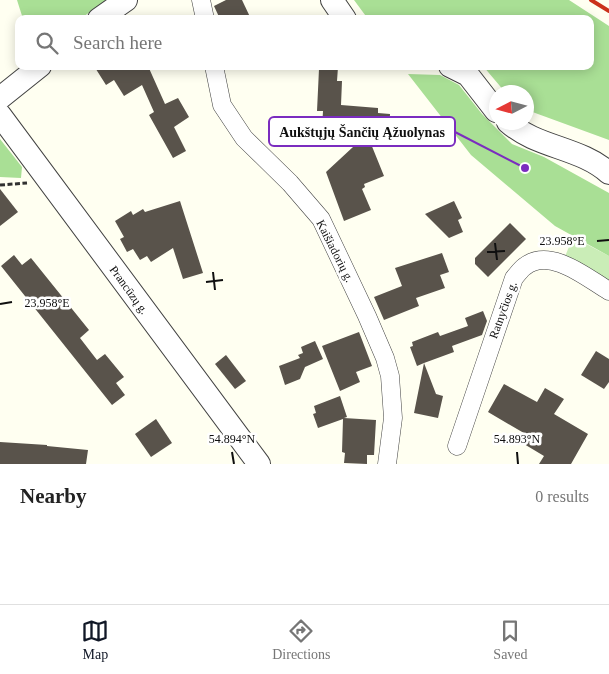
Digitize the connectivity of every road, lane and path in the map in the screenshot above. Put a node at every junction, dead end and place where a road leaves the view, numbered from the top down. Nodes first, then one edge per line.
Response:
1 (126, 0) edge
2 (201, 0) edge
3 (332, 0) edge
4 (105, 15) edge
5 (204, 15) edge
6 (342, 15) edge
7 (35, 70) edge
8 (215, 70) edge
9 (458, 70) edge
10 (0, 98) edge
11 (489, 102) edge
12 (0, 114) edge
13 (517, 130) edge
14 (609, 172) edge
15 (609, 291) edge
16 (457, 446) dead end
17 (259, 464) edge
18 (388, 464) edge

1 - 4 street
2 - 5 street
3 - 6 street
7 - 10 street
8 - 18 street, Kaišiadorių g.
9 - 11 street
12 - 17 street, Prancūzų g.
13 - 14 street
15 - 16 street, Ratnyčios g.

